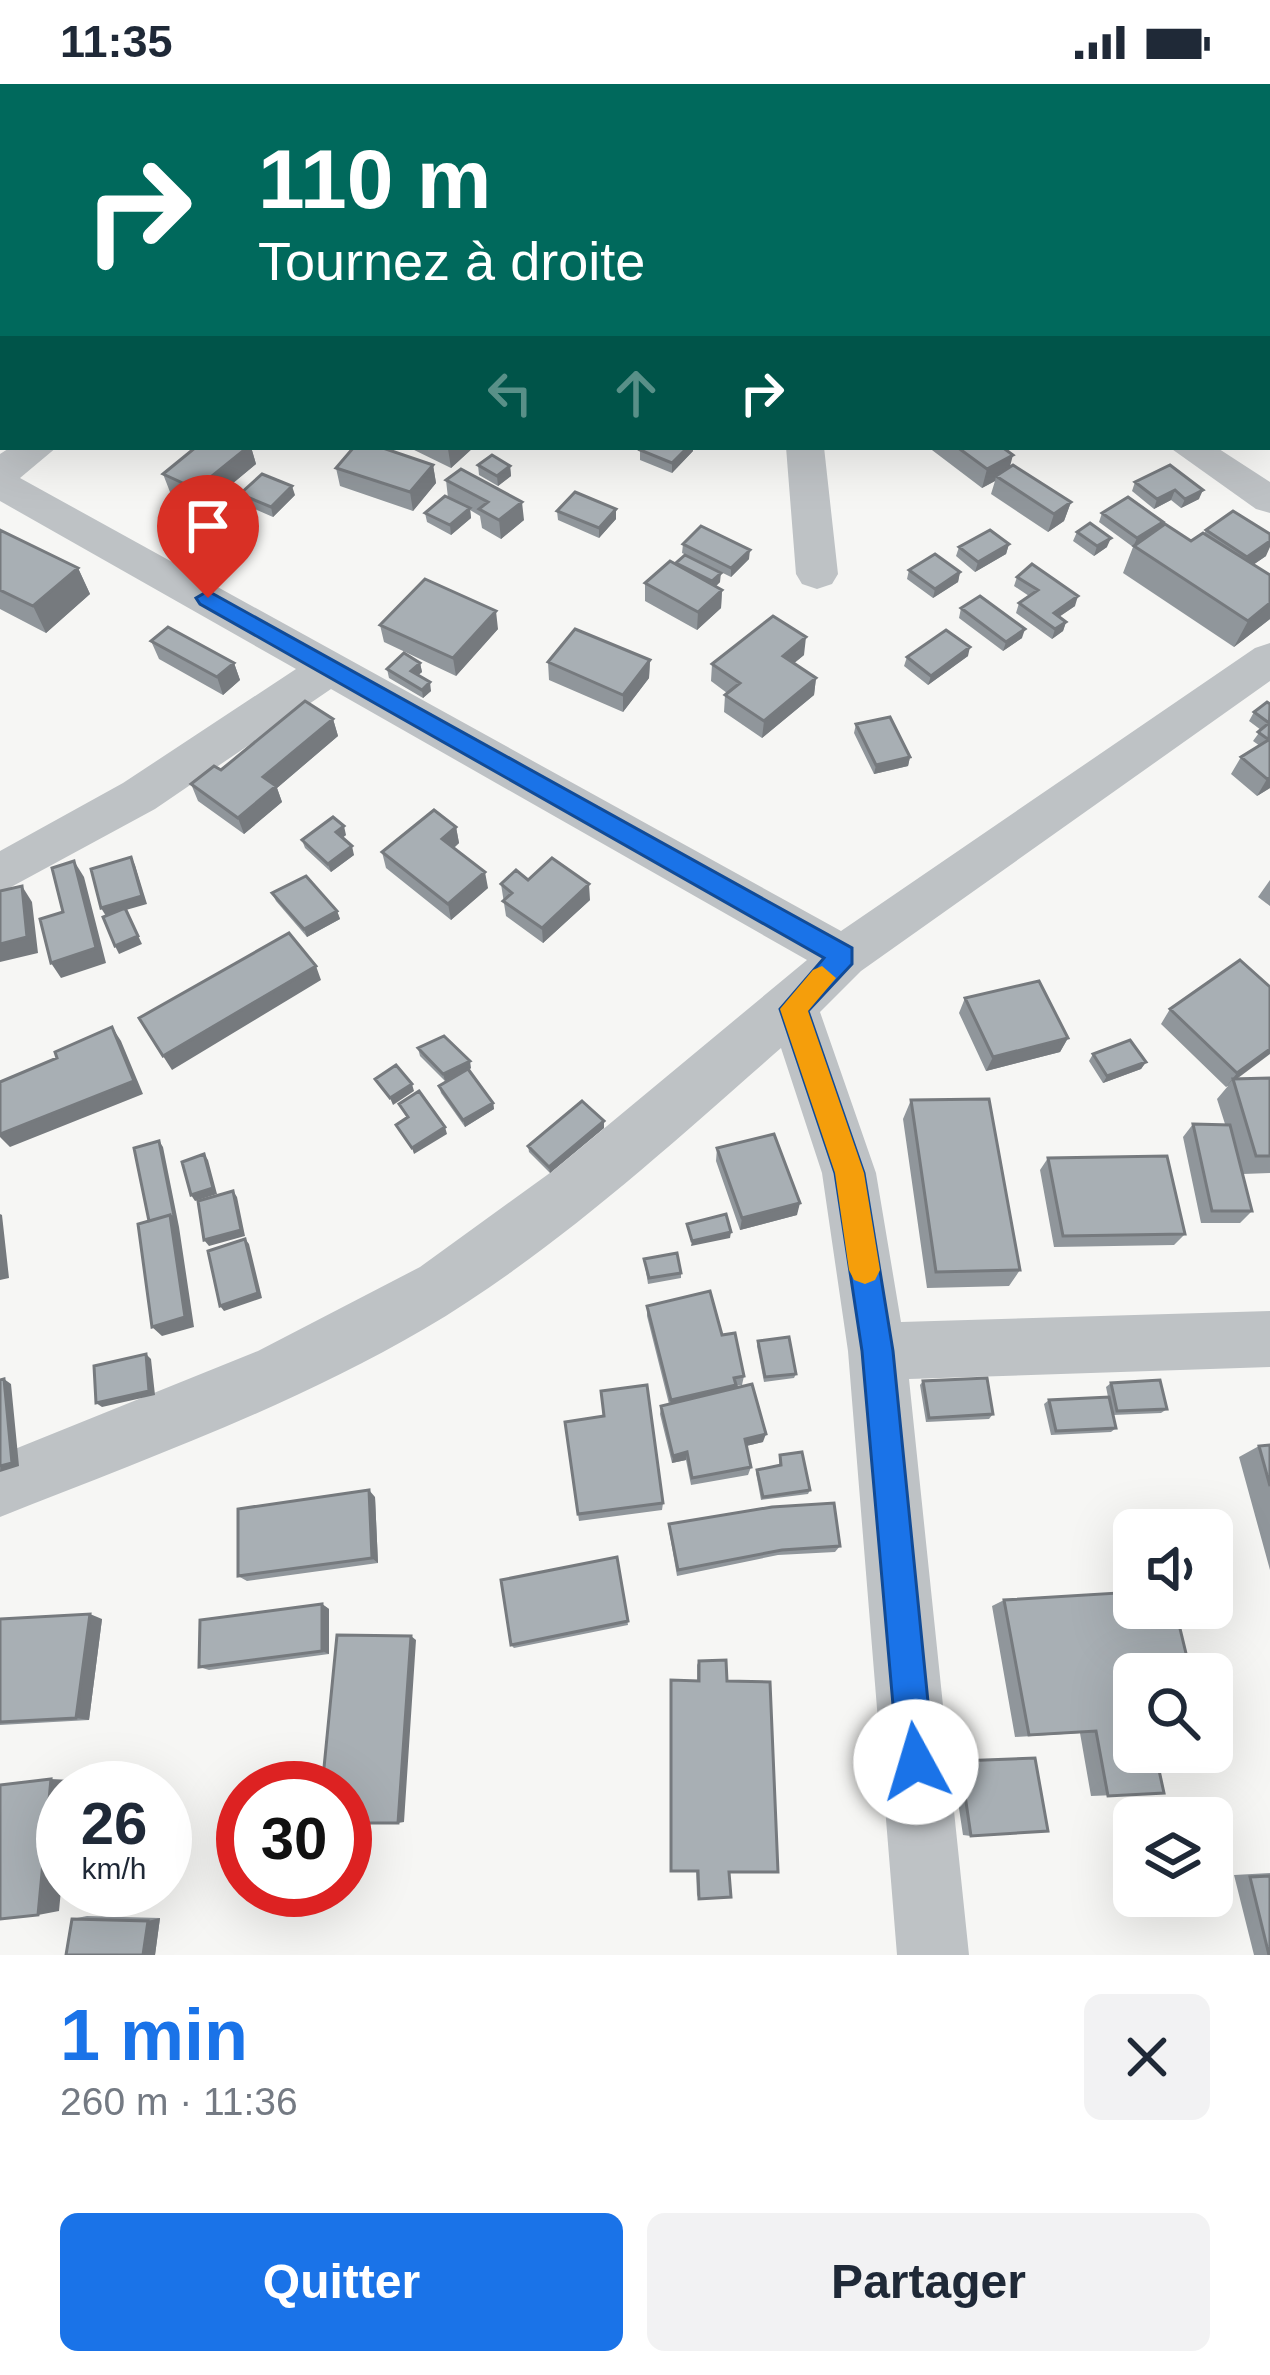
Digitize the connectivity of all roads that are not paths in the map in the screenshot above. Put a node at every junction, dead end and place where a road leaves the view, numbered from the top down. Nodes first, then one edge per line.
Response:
1 (34, 450) edge
2 (805, 450) edge
3 (1193, 450) edge
4 (0, 473) edge
5 (0, 484) edge
6 (1270, 500) edge
7 (817, 574) dead end
8 (332, 667) junction
9 (1264, 673) edge
10 (0, 874) edge
11 (843, 956) junction
12 (794, 1009) junction
13 (1270, 1339) edge
14 (877, 1351) junction
15 (0, 1486) edge
16 (933, 1955) edge

1 - 4 street
2 - 7 street
3 - 6 street
5 - 8 street
8 - 10 street
8 - 11 street
9 - 11 street
11 - 12 street
12 - 14 street
12 - 15 street
13 - 14 street
14 - 16 street

